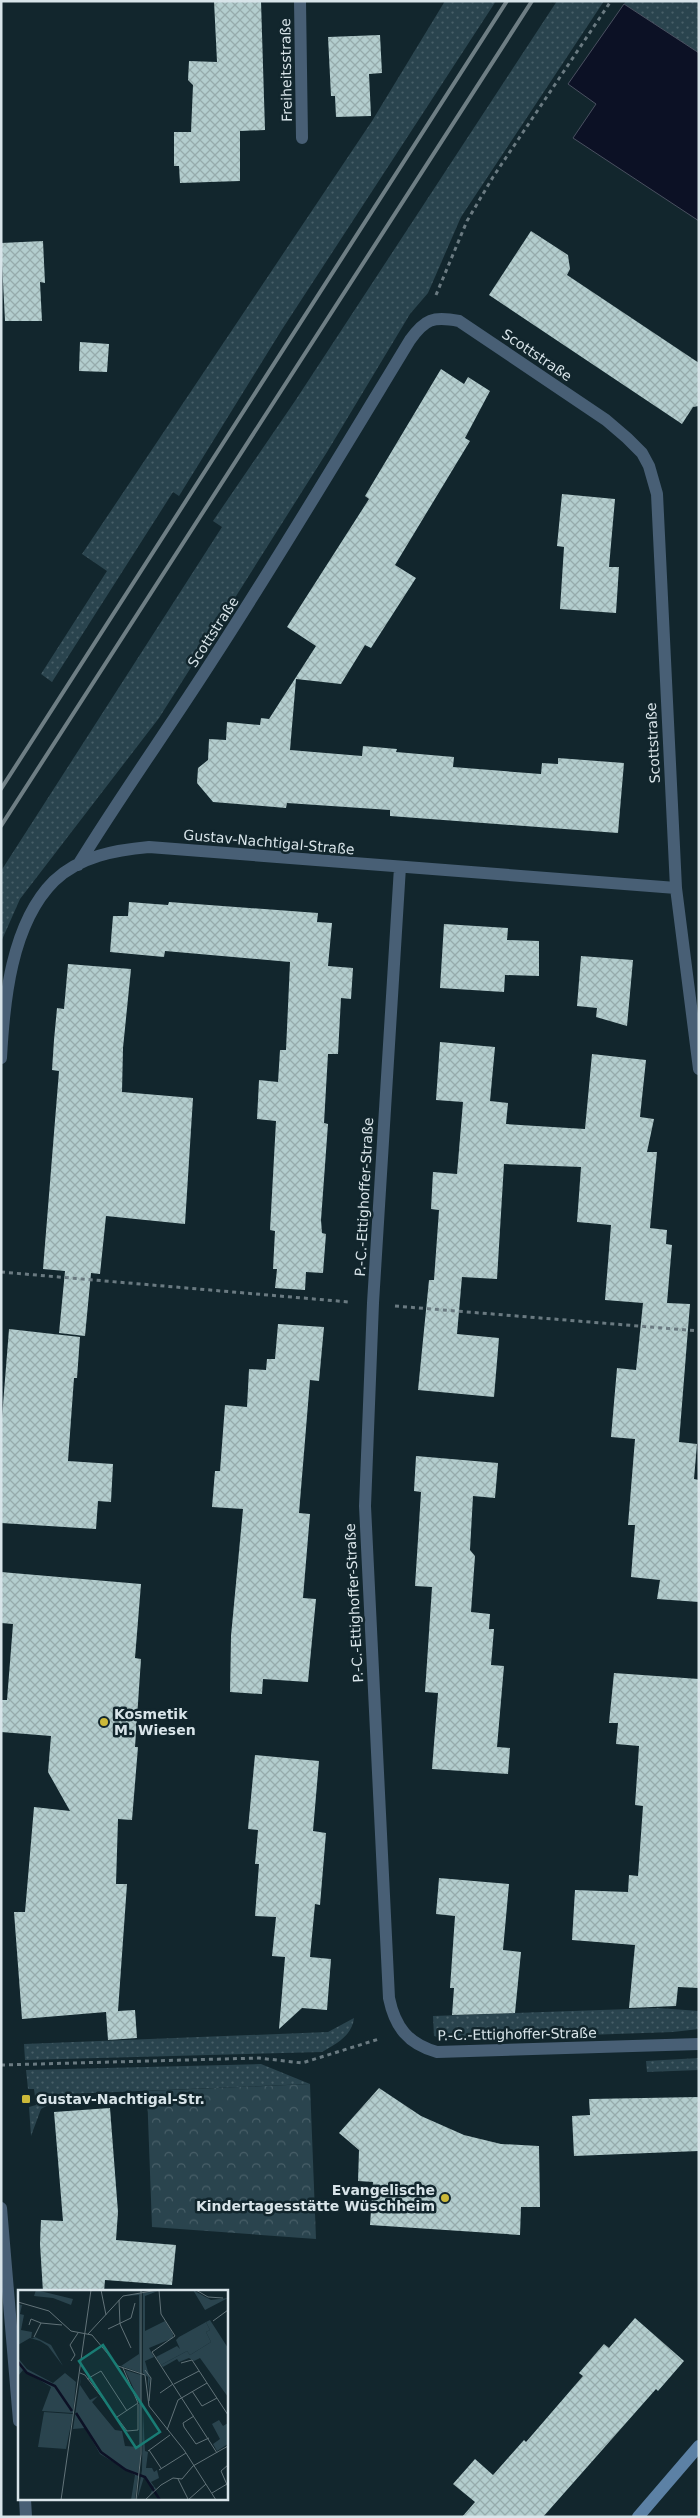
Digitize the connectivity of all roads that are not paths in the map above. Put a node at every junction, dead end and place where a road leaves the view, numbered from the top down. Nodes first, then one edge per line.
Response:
1 (300, 1) edge
2 (302, 138) dead end
3 (78, 865) junction
4 (400, 867) junction
5 (676, 888) junction
6 (1, 1058) edge
7 (699, 1069) edge
8 (699, 2044) edge
9 (1, 2208) edge
10 (18, 2409) edge
11 (699, 2446) edge
12 (25, 2500) edge
13 (26, 2517) edge
14 (638, 2517) edge

1 - 2 street, Freiheitsstraße
3 - 4 street, Gustav-Nachtigal-Straße
3 - 5 street, Scottstraße
3 - 6 street, Gustav-Nachtigal-Straße
4 - 5 street, Gustav-Nachtigal-Straße
4 - 8 street, P.-C.-Ettighoffer-Straße
5 - 7 street, Scottstraße
9 - 10 street
11 - 14 main road
12 - 13 street

